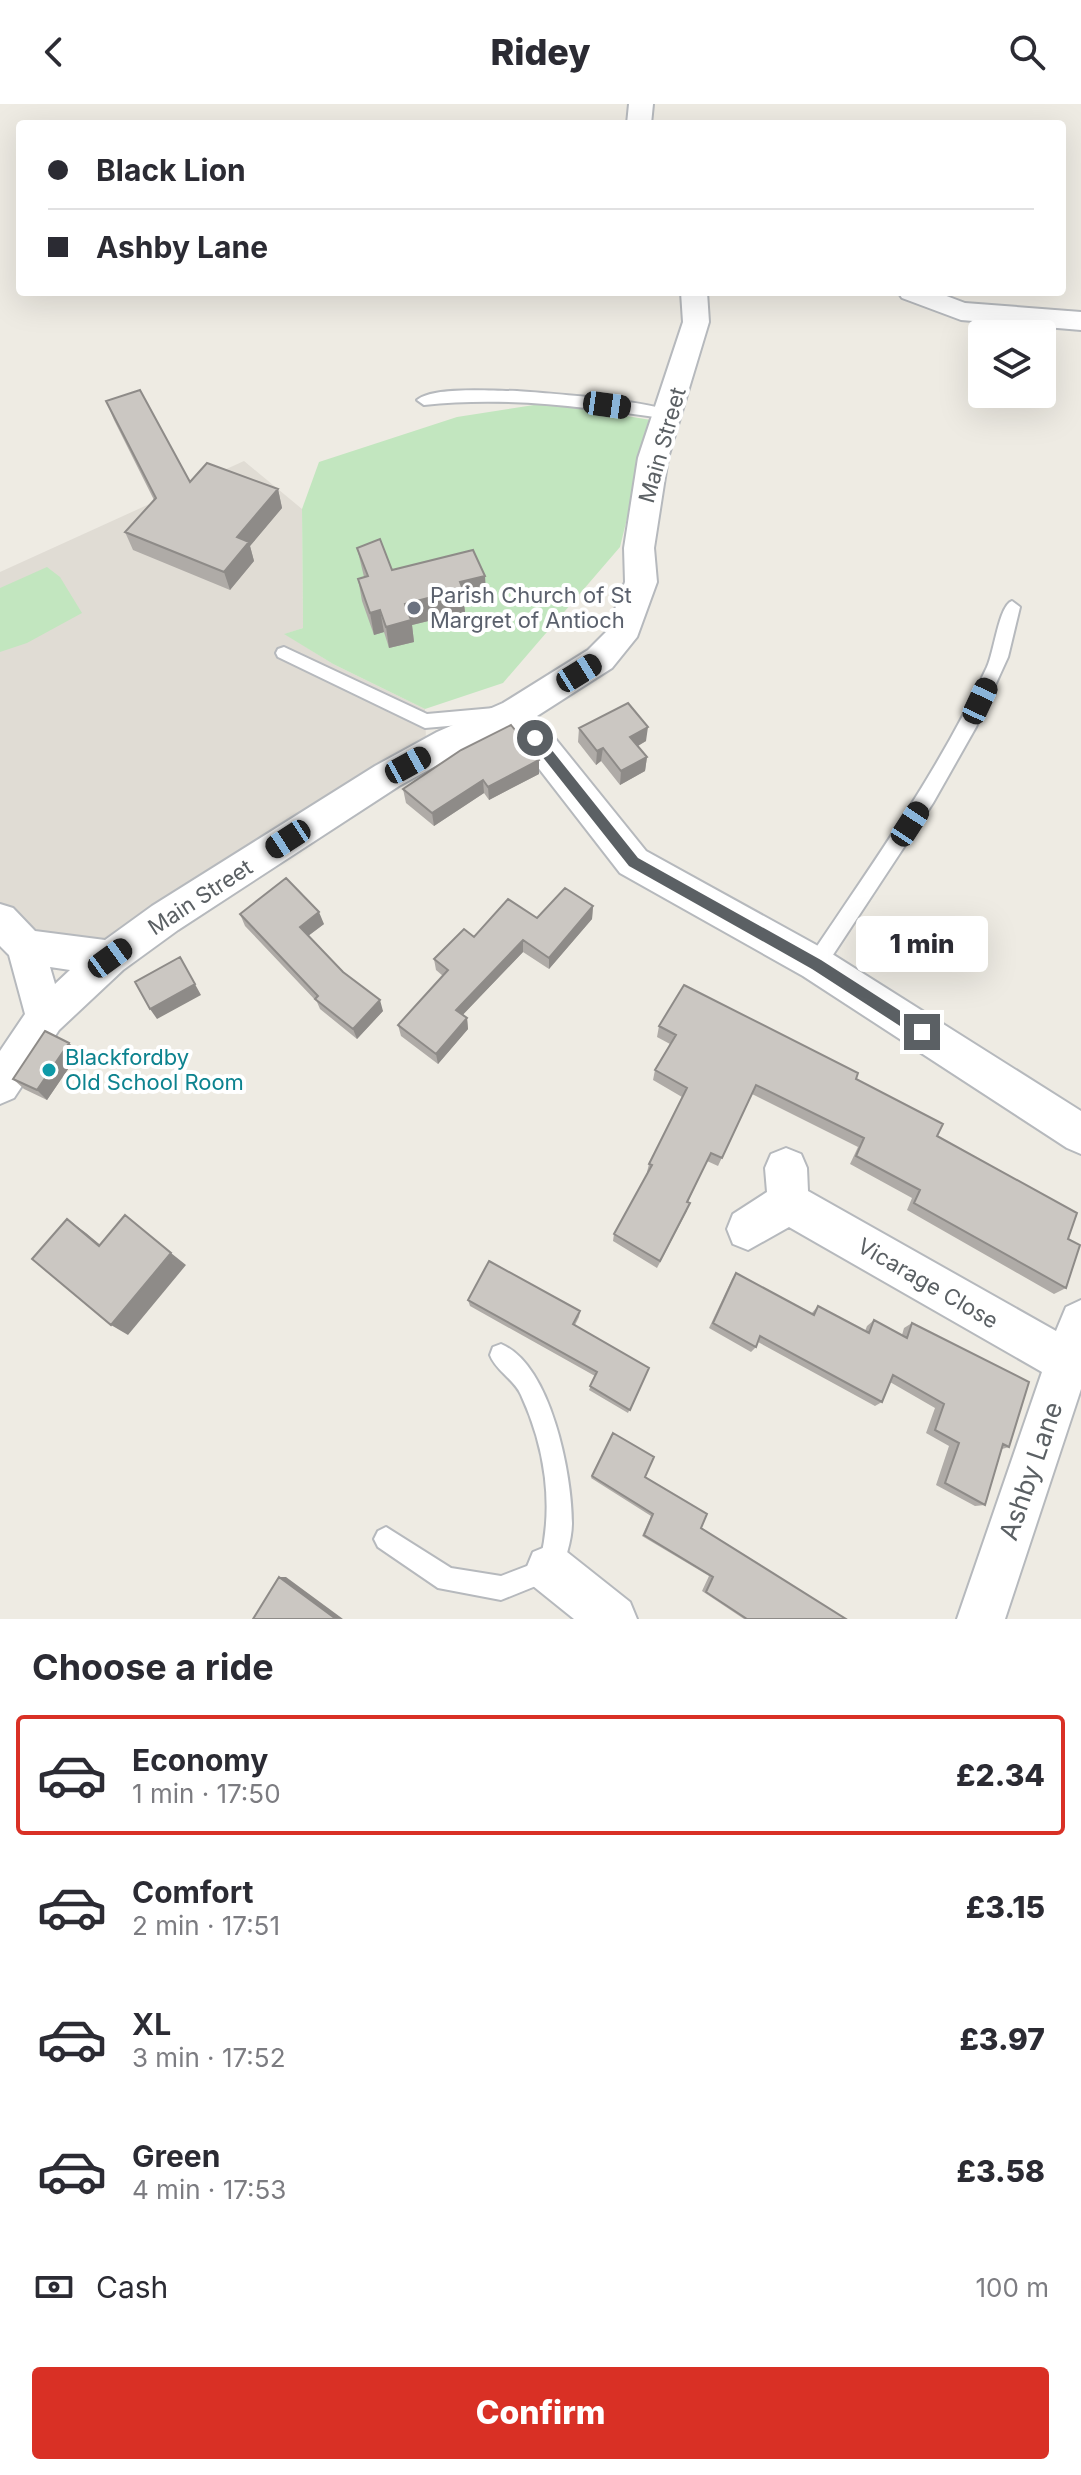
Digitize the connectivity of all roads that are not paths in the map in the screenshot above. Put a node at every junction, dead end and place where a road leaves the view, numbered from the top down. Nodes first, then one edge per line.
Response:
1 (694, 296) edge
2 (922, 296) edge
3 (1081, 321) edge
4 (424, 400) dead end
5 (668, 414) junction
6 (1012, 607) dead end
7 (284, 653) dead end
8 (515, 713) junction
9 (13, 934) edge
10 (110, 958) junction
11 (816, 964) junction
12 (45, 1017) junction
13 (0, 1085) edge
14 (1081, 1134) edge
15 (748, 1229) dead end
16 (1074, 1342) edge
17 (501, 1355) dead end
18 (386, 1539) dead end
19 (550, 1569) junction
20 (613, 1619) edge
21 (981, 1619) edge

1 - 5 street, Main Street
2 - 3 street
4 - 5 lane
5 - 8 street, Main Street
6 - 11 lane
7 - 8 lane
8 - 10 street, Main Street
8 - 11 street
9 - 10 street
9 - 12 street
10 - 12 street, Main Street
11 - 14 street
12 - 13 street, Main Street
15 - 16 street, Vicarage Close
16 - 21 street, Ashby Lane
17 - 19 lane
18 - 19 lane
19 - 20 street

